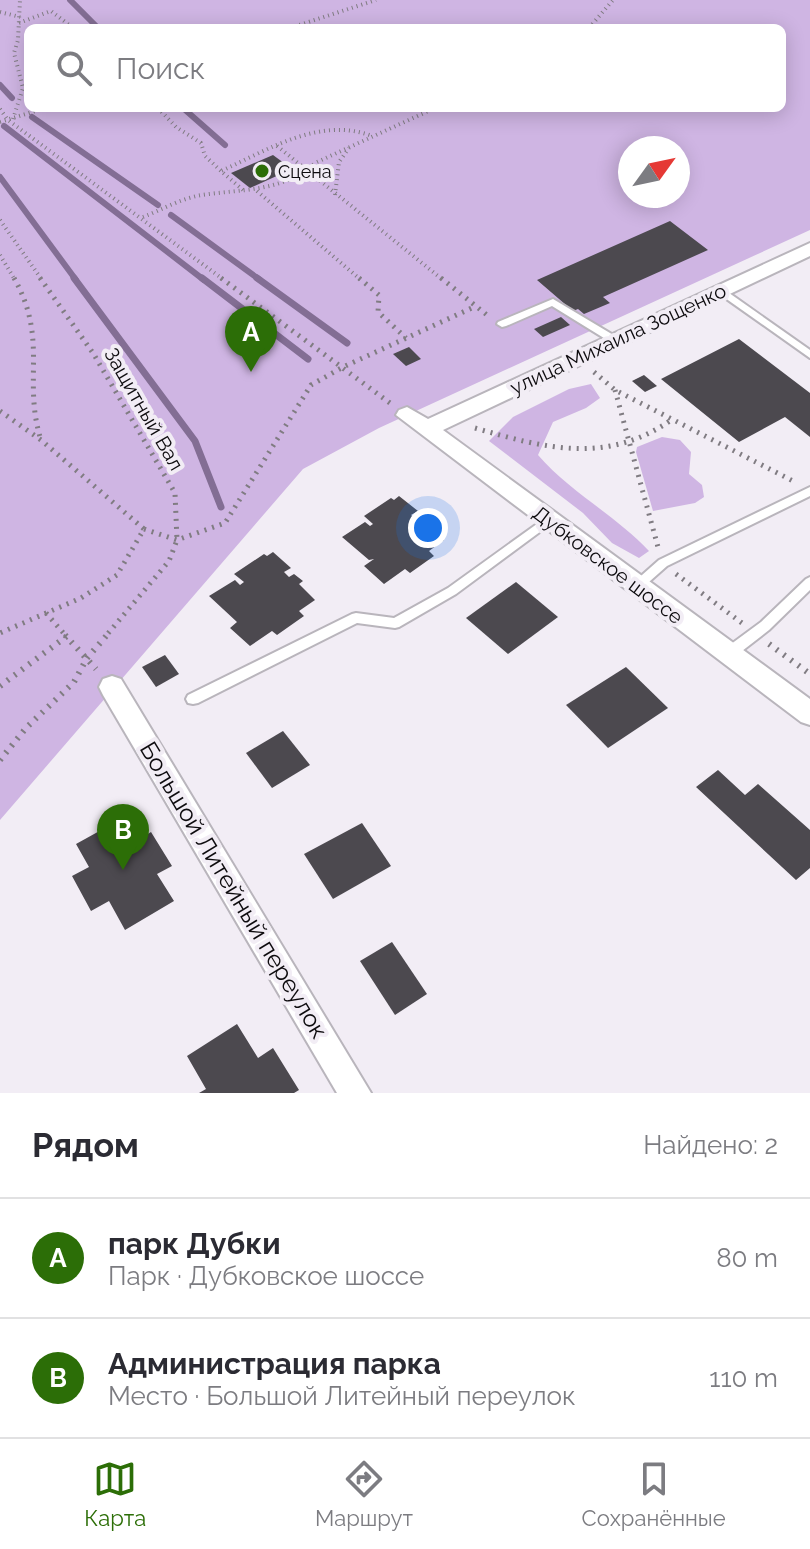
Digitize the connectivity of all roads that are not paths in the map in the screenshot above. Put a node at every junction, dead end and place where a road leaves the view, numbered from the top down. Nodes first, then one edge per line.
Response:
1 (810, 249) edge
2 (722, 291) junction
3 (502, 324) dead end
4 (616, 341) junction
5 (810, 355) edge
6 (427, 421) joint
7 (810, 491) edge
8 (548, 520) junction
9 (810, 582) edge
10 (637, 586) junction
11 (728, 654) junction
12 (112, 687) road end
13 (193, 699) dead end
14 (810, 714) edge
15 (355, 1093) edge

1 - 2 street, улица Михаила Зощенко
2 - 4 street, улица Михаила Зощенко
2 - 5 lane
3 - 4 lane
4 - 6 street, улица Михаила Зощенко
6 - 8 street, Дубковское шоссе
7 - 10 lane
8 - 10 street, Дубковское шоссе
8 - 13 lane
9 - 11 lane
10 - 11 street, Дубковское шоссе
11 - 14 street, Дубковское шоссе
12 - 15 street, Большой Литейный переулок

